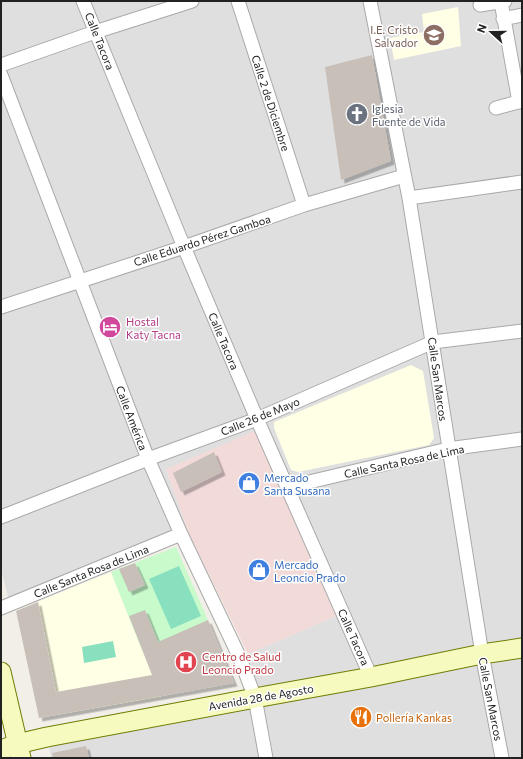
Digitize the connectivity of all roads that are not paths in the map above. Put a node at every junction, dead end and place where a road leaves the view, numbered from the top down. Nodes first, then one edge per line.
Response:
1 (83, 1) edge
2 (192, 1) edge
3 (238, 1) edge
4 (370, 1) edge
5 (503, 1) edge
6 (480, 5) dead end
7 (522, 15) edge
8 (503, 19) junction
9 (95, 32) junction
10 (1, 65) edge
11 (1, 75) edge
12 (520, 102) edge
13 (496, 108) dead end
14 (404, 176) junction
15 (522, 182) edge
16 (409, 198) junction
17 (304, 205) junction
18 (184, 247) junction
19 (79, 280) junction
20 (1, 306) edge
21 (522, 331) edge
22 (433, 342) junction
23 (257, 419) junction
24 (522, 439) edge
25 (448, 449) junction
26 (148, 460) junction
27 (288, 487) junction
28 (1, 517) edge
29 (181, 534) junction
30 (1, 608) edge
31 (522, 648) edge
32 (482, 654) junction
33 (1, 672) edge
34 (371, 677) junction
35 (255, 698) junction
36 (13, 750) edge
37 (266, 758) edge
38 (502, 758) edge

1 - 9 street, Calle Tacora
2 - 9 street
3 - 17 street, Calle 2 de Diciembre
4 - 14 street, Calle San Marcos
5 - 6 street
5 - 8 street
7 - 8 street
8 - 12 street
9 - 10 street
9 - 18 street, Calle Tacora
11 - 19 street, Calle América
12 - 13 street
14 - 16 street, Calle San Marcos
14 - 17 street, Calle Eduardo Pérez Gamboa
15 - 16 street
16 - 22 street, Calle San Marcos
17 - 18 street, Calle Eduardo Pérez Gamboa
18 - 19 street, Calle Eduardo Pérez Gamboa
18 - 23 street, Calle Tacora
19 - 20 street, Calle Eduardo Pérez Gamboa
19 - 26 street, Calle América
21 - 22 street, Calle 26 de Mayo
22 - 23 street, Calle 26 de Mayo
22 - 25 street, Calle San Marcos
23 - 26 street, Calle 26 de Mayo
23 - 27 street, Calle Tacora
24 - 25 street, Calle Santa Rosa de Lima
25 - 27 street, Calle Santa Rosa de Lima
25 - 32 street, Calle San Marcos
26 - 28 street, Calle 26 de Mayo
26 - 29 street, Calle América
27 - 34 street, Calle Tacora
29 - 30 street, Calle Santa Rosa de Lima
29 - 35 street, Calle América
31 - 32 street, Avenida 28 de Agosto
32 - 34 street, Avenida 28 de Agosto
32 - 38 street, Calle San Marcos
33 - 36 street
34 - 35 street, Avenida 28 de Agosto
35 - 36 street, Avenida 28 de Agosto
35 - 37 street, Calle América

